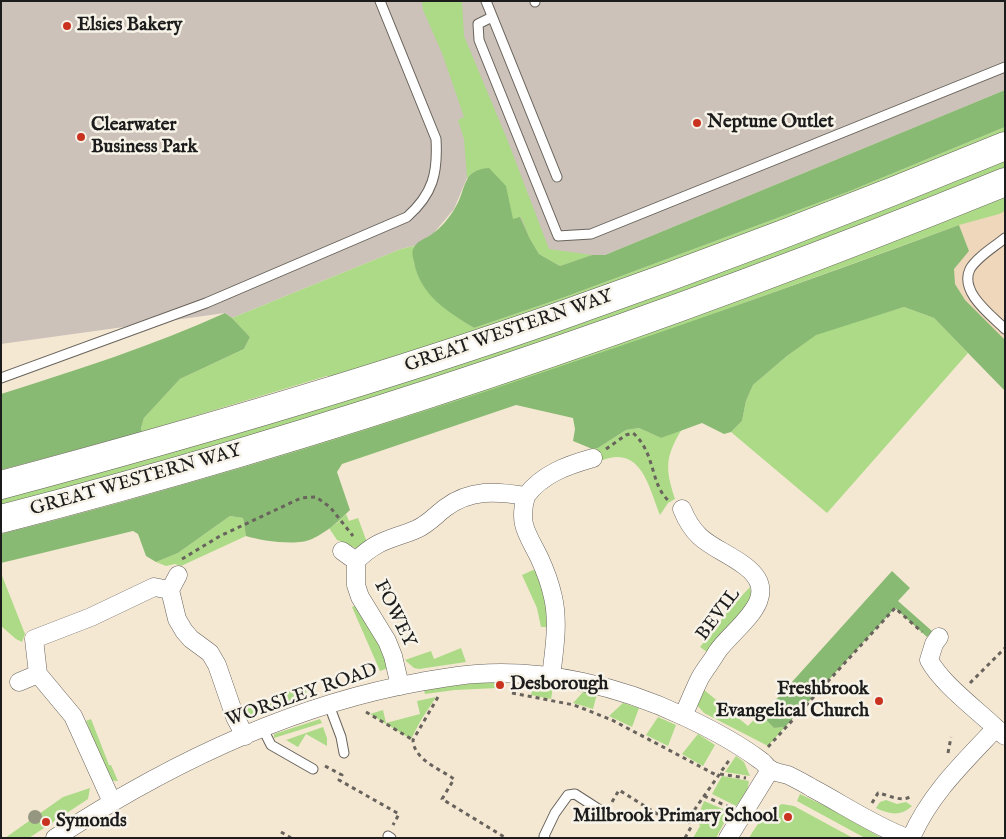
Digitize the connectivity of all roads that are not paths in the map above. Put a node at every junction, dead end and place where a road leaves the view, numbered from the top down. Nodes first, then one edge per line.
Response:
1 (380, 1) edge
2 (486, 1) edge
3 (492, 17) junction
4 (1005, 67) edge
5 (1005, 146) edge
6 (557, 177) dead end
7 (1005, 182) edge
8 (1005, 238) edge
9 (1005, 329) edge
10 (1, 378) edge
11 (594, 458) road end
12 (1, 485) edge
13 (526, 496) junction
14 (682, 509) road end
15 (1, 519) edge
16 (936, 641) road end
17 (38, 674) junction
18 (551, 677) junction
19 (19, 682) dead end
20 (400, 686) junction
21 (329, 705) junction
22 (684, 716) junction
23 (263, 729) junction
24 (1000, 732) edge
25 (245, 736) junction
26 (344, 753) dead end
27 (313, 769) road end
28 (764, 771) junction
29 (112, 802) junction
30 (603, 812) road end
31 (55, 838) edge
32 (545, 838) edge
33 (728, 838) edge
34 (907, 838) edge
35 (911, 838) edge

1 - 10 lane
2 - 3 lane
3 - 4 lane
3 - 6 lane
5 - 12 main road, GREAT WESTERN WAY
7 - 15 main road, GREAT WESTERN WAY
8 - 9 lane
11 - 13 street
13 - 18 street
13 - 20 street, FOWEY
14 - 22 street, BEVIL
16 - 24 street
17 - 19 street
17 - 25 street
17 - 29 street
18 - 20 street, WORSLEY ROAD
18 - 22 street, WORSLEY ROAD
20 - 21 street, WORSLEY ROAD
21 - 23 street, WORSLEY ROAD
21 - 26 lane
22 - 28 street, WORSLEY ROAD
23 - 25 street, WORSLEY ROAD
23 - 27 lane
24 - 35 street
25 - 29 street, WORSLEY ROAD
28 - 33 street
28 - 34 street, WORSLEY ROAD
29 - 31 street, WORSLEY ROAD
30 - 32 lane

